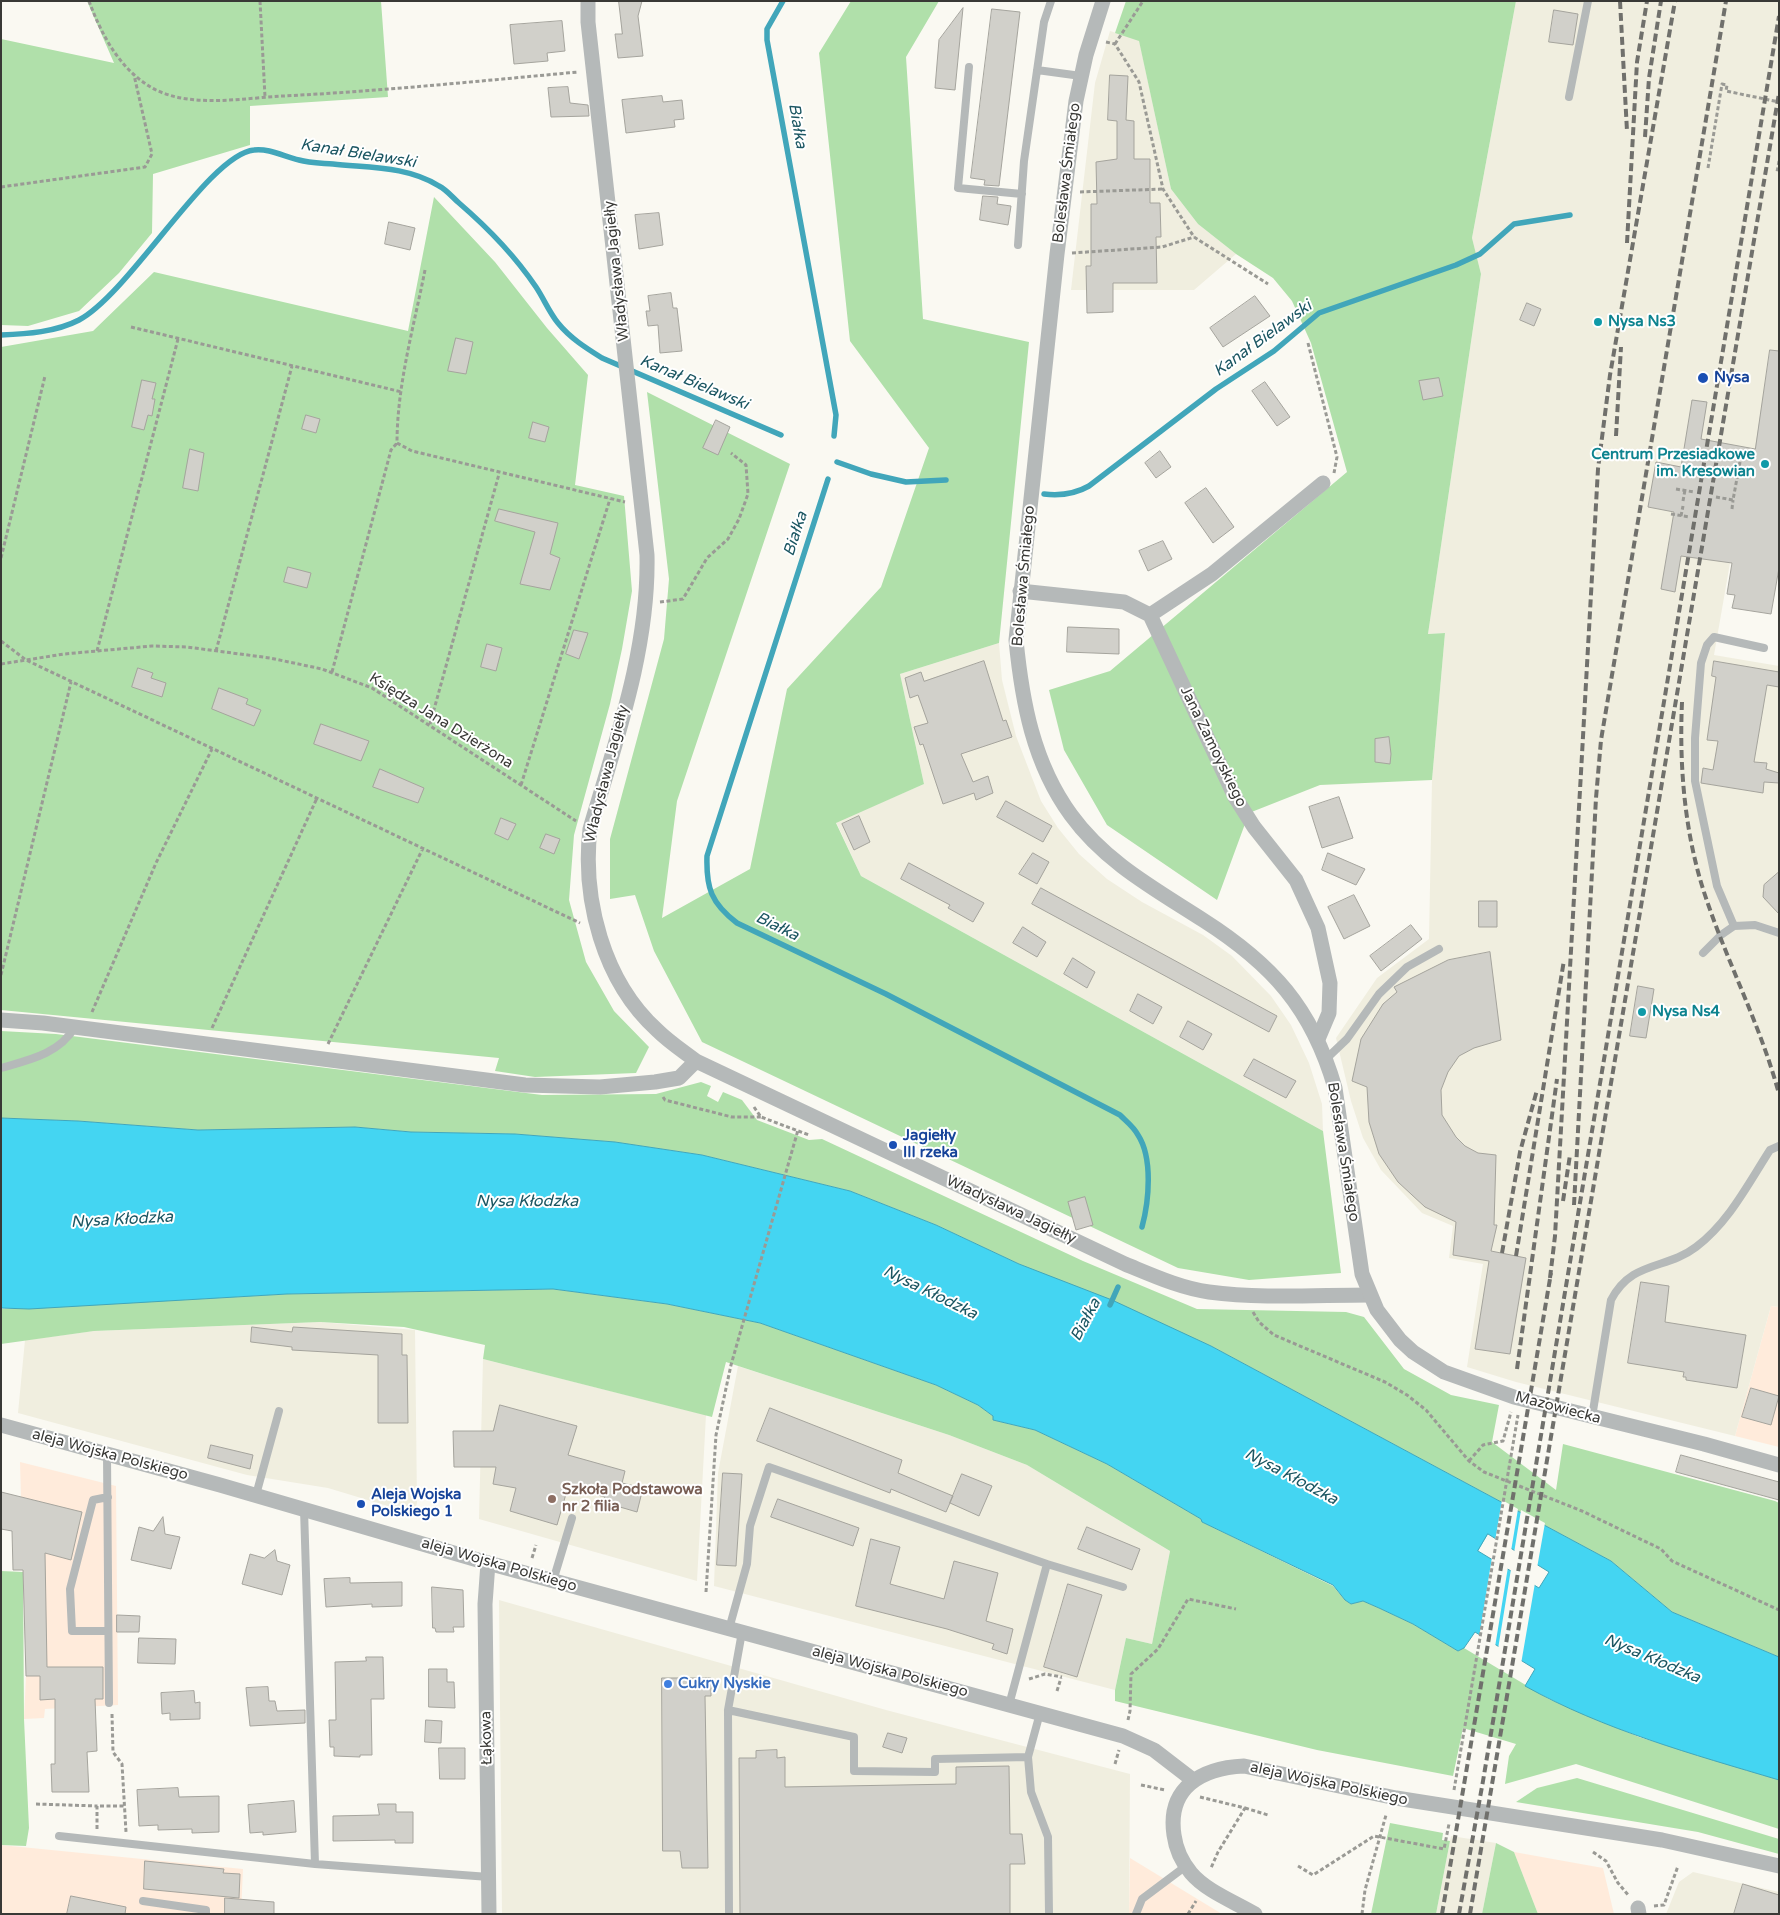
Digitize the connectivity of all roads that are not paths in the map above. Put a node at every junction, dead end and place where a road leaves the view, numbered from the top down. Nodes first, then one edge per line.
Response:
1 (588, 1) edge
2 (1051, 1) edge
3 (1102, 1) edge
4 (1588, 1) edge
5 (969, 67) dead end
6 (1037, 70) junction
7 (1081, 76) junction
8 (1569, 97) dead end
9 (1022, 194) junction
10 (1018, 245) dead end
11 (1323, 482) road end
12 (1020, 592) junction
13 (1150, 615) junction
14 (1764, 648) dead end
15 (1734, 926) junction
16 (1779, 933) edge
17 (1439, 949) dead end
18 (1703, 953) dead end
19 (1, 1020) edge
20 (79, 1028) junction
21 (1318, 1039) junction
22 (1326, 1060) junction
23 (696, 1061) junction
24 (1, 1068) edge
25 (1779, 1146) edge
26 (1370, 1295) junction
27 (278, 1411) dead end
28 (1592, 1417) junction
29 (1, 1425) edge
30 (107, 1455) junction
31 (1779, 1465) edge
32 (256, 1495) junction
33 (108, 1497) junction
34 (304, 1509) junction
35 (572, 1518) dead end
36 (488, 1563) junction
37 (1047, 1564) junction
38 (553, 1581) junction
39 (1123, 1587) dead end
40 (736, 1630) junction
41 (108, 1631) junction
42 (109, 1702) road end
43 (1009, 1705) junction
44 (728, 1710) junction
45 (1040, 1713) junction
46 (1028, 1757) junction
47 (1193, 1780) junction
48 (58, 1836) dead end
49 (315, 1864) junction
50 (1186, 1866) junction
51 (1779, 1866) edge
52 (489, 1877) junction
53 (143, 1901) dead end
54 (206, 1914) edge
55 (489, 1914) edge
56 (729, 1914) edge
57 (1049, 1914) edge
58 (1136, 1914) edge
59 (1255, 1914) edge

1 - 23 street, Władysława Jagiełły
2 - 6 lane
3 - 7 street, Bolesława Śmiałego
4 - 8 lane
5 - 9 lane
6 - 7 lane
6 - 9 lane
7 - 12 street, Bolesława Śmiałego
9 - 10 lane
11 - 13 street
12 - 13 street
12 - 21 street, Bolesława Śmiałego
13 - 21 street, Jana Zamoyskiego
14 - 15 lane
15 - 16 lane
15 - 18 lane
17 - 22 lane
19 - 20 street
20 - 23 street
20 - 24 lane
21 - 22 street, Bolesława Śmiałego
22 - 26 street, Bolesława Śmiałego
23 - 26 street, Władysława Jagiełły
25 - 28 lane
26 - 28 street, Mazowiecka
27 - 32 lane
28 - 31 street, Mazowiecka
29 - 30 street, aleja Wojska Polskiego
30 - 32 street, aleja Wojska Polskiego
30 - 33 lane
32 - 34 street, aleja Wojska Polskiego
33 - 41 lane
33 - 41 lane
34 - 36 street, aleja Wojska Polskiego
34 - 49 lane
35 - 38 lane
36 - 38 street, aleja Wojska Polskiego
36 - 52 street, Łąkowa
37 - 39 lane
37 - 40 lane
37 - 43 lane
38 - 40 street, aleja Wojska Polskiego
40 - 43 street, aleja Wojska Polskiego
40 - 44 lane
41 - 42 lane
43 - 45 street, aleja Wojska Polskiego
44 - 46 lane
44 - 56 lane
45 - 46 lane
45 - 47 street, aleja Wojska Polskiego
46 - 57 lane
47 - 50 street
47 - 51 street, aleja Wojska Polskiego
48 - 49 lane
49 - 52 lane
50 - 58 lane
50 - 59 street
52 - 55 street, Łąkowa
53 - 54 lane

